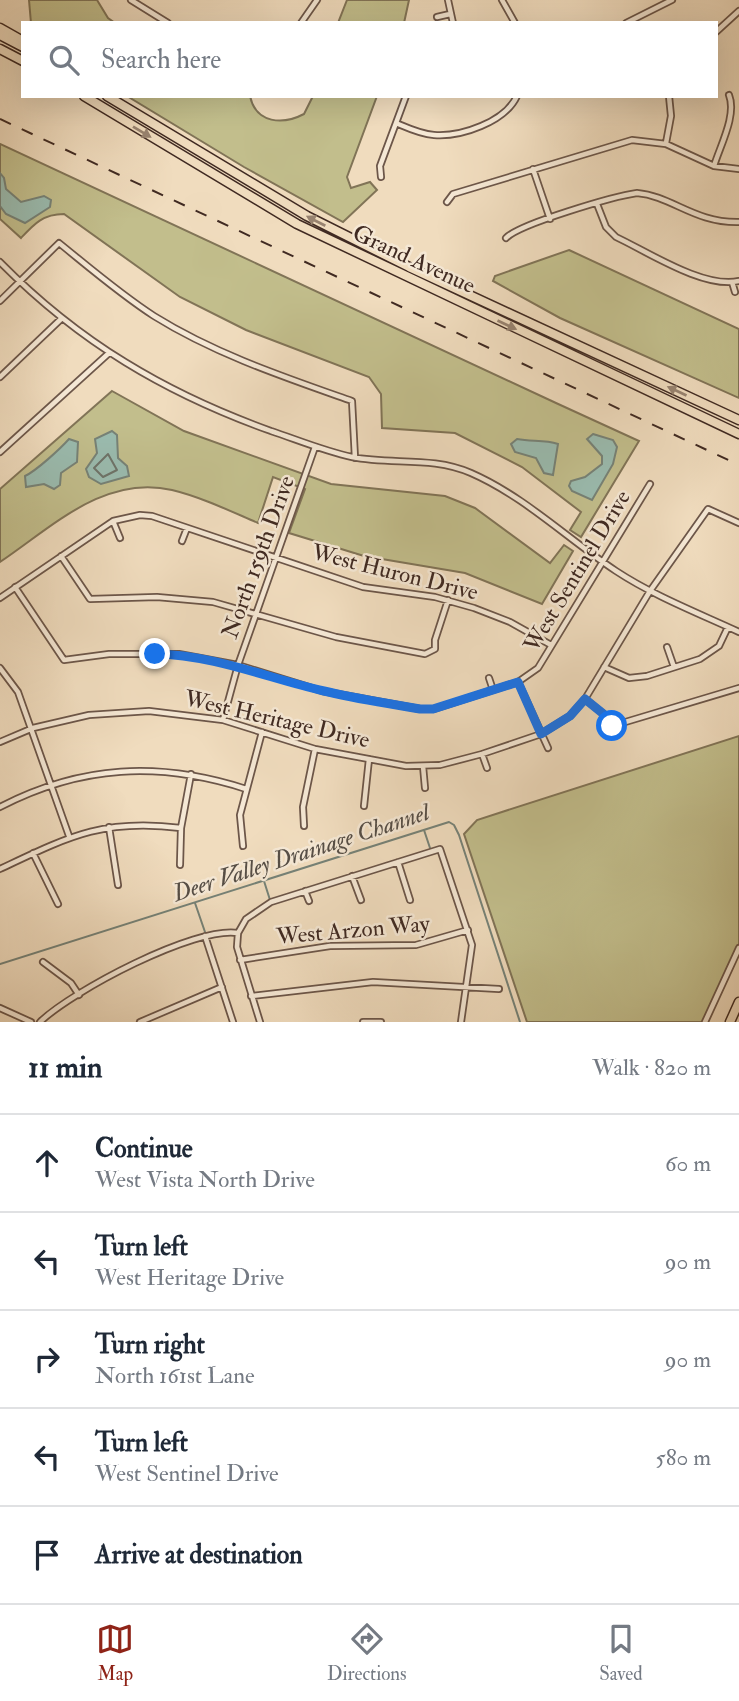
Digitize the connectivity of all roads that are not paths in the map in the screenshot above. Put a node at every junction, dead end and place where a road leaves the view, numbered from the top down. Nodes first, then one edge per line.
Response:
1 (131, 0) edge
2 (317, 0) edge
3 (448, 0) edge
4 (502, 0) edge
5 (672, 0) edge
6 (739, 10) edge
7 (450, 14) junction
8 (437, 17) dead end
9 (165, 21) edge
10 (303, 21) edge
11 (452, 21) edge
12 (514, 21) edge
13 (630, 21) edge
14 (0, 28) edge
15 (718, 31) edge
16 (0, 35) edge
17 (21, 40) edge
18 (21, 46) edge
19 (0, 49) edge
20 (21, 60) edge
21 (729, 95) dead end
22 (87, 98) edge
23 (110, 98) edge
24 (405, 98) edge
25 (515, 98) edge
26 (669, 98) edge
27 (396, 123) junction
28 (666, 144) junction
29 (714, 166) junction
30 (533, 169) junction
31 (739, 169) edge
32 (381, 177) dead end
33 (447, 202) dead end
34 (597, 204) junction
35 (550, 219) junction
36 (739, 222) edge
37 (506, 238) dead end
38 (0, 262) edge
39 (739, 281) edge
40 (20, 282) junction
41 (732, 282) junction
42 (735, 292) dead end
43 (0, 301) edge
44 (61, 319) junction
45 (109, 353) junction
46 (0, 377) edge
47 (739, 420) edge
48 (739, 434) edge
49 (315, 447) junction
50 (0, 452) edge
51 (355, 458) junction
52 (650, 484) dead end
53 (113, 521) junction
54 (739, 523) edge
55 (187, 528) junction
56 (120, 538) dead end
57 (182, 541) dead end
58 (61, 556) junction
59 (275, 560) junction
60 (602, 561) junction
61 (15, 587) junction
62 (650, 591) junction
63 (0, 598) edge
64 (448, 600) junction
65 (257, 612) junction
66 (728, 627) junction
67 (739, 632) edge
68 (551, 645) junction
69 (667, 647) dead end
70 (238, 665) junction
71 (604, 667) junction
72 (674, 667) junction
73 (1, 670) edge
74 (489, 678) dead end
75 (518, 682) junction
76 (739, 688) edge
77 (493, 690) junction
78 (585, 699) junction
79 (223, 720) junction
80 (33, 728) junction
81 (262, 732) junction
82 (541, 734) junction
83 (0, 742) edge
84 (315, 748) junction
85 (548, 748) dead end
86 (482, 754) junction
87 (369, 759) junction
88 (424, 766) junction
89 (486, 768) dead end
90 (191, 774) junction
91 (51, 784) junction
92 (425, 788) dead end
93 (246, 789) junction
94 (364, 806) dead end
95 (0, 807) edge
96 (304, 826) dead end
97 (109, 827) junction
98 (181, 828) junction
99 (69, 836) junction
100 (243, 845) dead end
101 (33, 853) junction
102 (398, 862) junction
103 (180, 865) dead end
104 (0, 869) edge
105 (352, 876) junction
106 (118, 885) dead end
107 (305, 891) junction
108 (361, 900) dead end
109 (410, 900) dead end
110 (309, 901) dead end
111 (58, 904) dead end
112 (468, 930) junction
113 (238, 933) junction
114 (205, 936) junction
115 (739, 948) edge
116 (240, 960) junction
117 (43, 962) dead end
118 (222, 987) junction
119 (466, 989) junction
120 (499, 989) dead end
121 (79, 995) junction
122 (251, 996) junction
123 (739, 1002) edge
124 (0, 1008) edge
125 (31, 1022) edge
126 (40, 1022) edge
127 (140, 1022) edge
128 (233, 1022) edge
129 (260, 1022) edge
130 (363, 1022) edge
131 (381, 1022) edge
132 (461, 1022) edge
133 (705, 1022) edge
134 (730, 1022) edge

1 - 9 street
2 - 10 street
3 - 7 street
4 - 12 street
5 - 13 street
6 - 15 street
7 - 8 street
7 - 11 street
14 - 17 highway
16 - 18 highway
19 - 20 highway
21 - 29 street
22 -> 48 highway, Grand Avenue
47 -> 23 highway, Grand Avenue
24 - 27 street
25 - 27 street
26 - 28 street
27 - 32 street
28 - 29 street
28 - 30 street
29 - 31 street
30 - 33 street
30 - 35 street
34 - 35 street
34 - 36 street
34 - 41 street
35 - 37 street
38 - 40 street
39 - 41 street
40 - 43 street
40 - 44 street
40 - 51 street
41 - 42 street
44 - 45 street
44 - 46 street
45 - 49 street
45 - 50 street
49 - 51 street
49 - 59 street, North 159th Drive
51 - 60 street
52 - 60 street, West Sentinel Drive
53 - 55 street, West Huron Drive
53 - 56 street
53 - 58 street, West Huron Drive
54 - 62 street, West Heritage Drive
55 - 57 street
55 - 59 street, West Huron Drive
58 - 61 street, West Huron Drive
58 - 65 street
59 - 64 street, West Huron Drive
59 - 65 street, North 159th Drive
60 - 62 street
60 - 68 street, West Sentinel Drive
61 - 63 street, West Huron Drive
61 - 70 street, West Sentinel Drive
62 - 66 street
62 - 71 street, West Heritage Drive
64 - 65 street
64 - 68 street, West Huron Drive
65 - 70 street, North 159th Drive
66 - 67 street
66 - 72 street
68 - 75 street, West Sentinel Drive
69 - 72 street
70 - 77 street, West Sentinel Drive
70 - 79 street, North 159th Drive
71 - 72 street
71 - 78 street, West Heritage Drive
73 - 80 street
74 - 77 street
75 - 77 street, West Sentinel Drive
75 - 82 street
76 - 78 street
78 - 82 street, West Heritage Drive
79 - 80 street, West Heritage Drive
79 - 81 street, West Heritage Drive
80 - 83 street, West Heritage Drive
80 - 91 street
81 - 84 street, West Heritage Drive
81 - 93 street
82 - 85 street
82 - 86 street, West Heritage Drive
84 - 87 street, West Heritage Drive
84 - 96 street
86 - 88 street, West Heritage Drive
86 - 89 street
87 - 88 street, West Heritage Drive
87 - 94 street
88 - 92 street
90 - 91 street
90 - 93 street
90 - 98 street
91 - 95 street
91 - 99 street
93 - 100 street
97 - 98 street
97 - 99 street
97 - 106 street
98 - 103 street
99 - 101 street
101 - 104 street
101 - 111 street
102 - 105 street
102 - 109 street
102 - 112 street
105 - 107 street
105 - 108 street
107 - 110 street
107 - 113 street
112 - 116 street, West Arzon Way
112 - 119 street
113 - 114 street
113 - 116 street
114 - 118 street
114 - 121 street
115 - 133 street
116 - 122 street
117 - 121 street
118 - 127 street
118 - 128 street
119 - 120 street
119 - 122 street
119 - 132 street
121 - 126 street
122 - 129 street
123 - 134 highway
124 - 125 street
130 - 131 street

